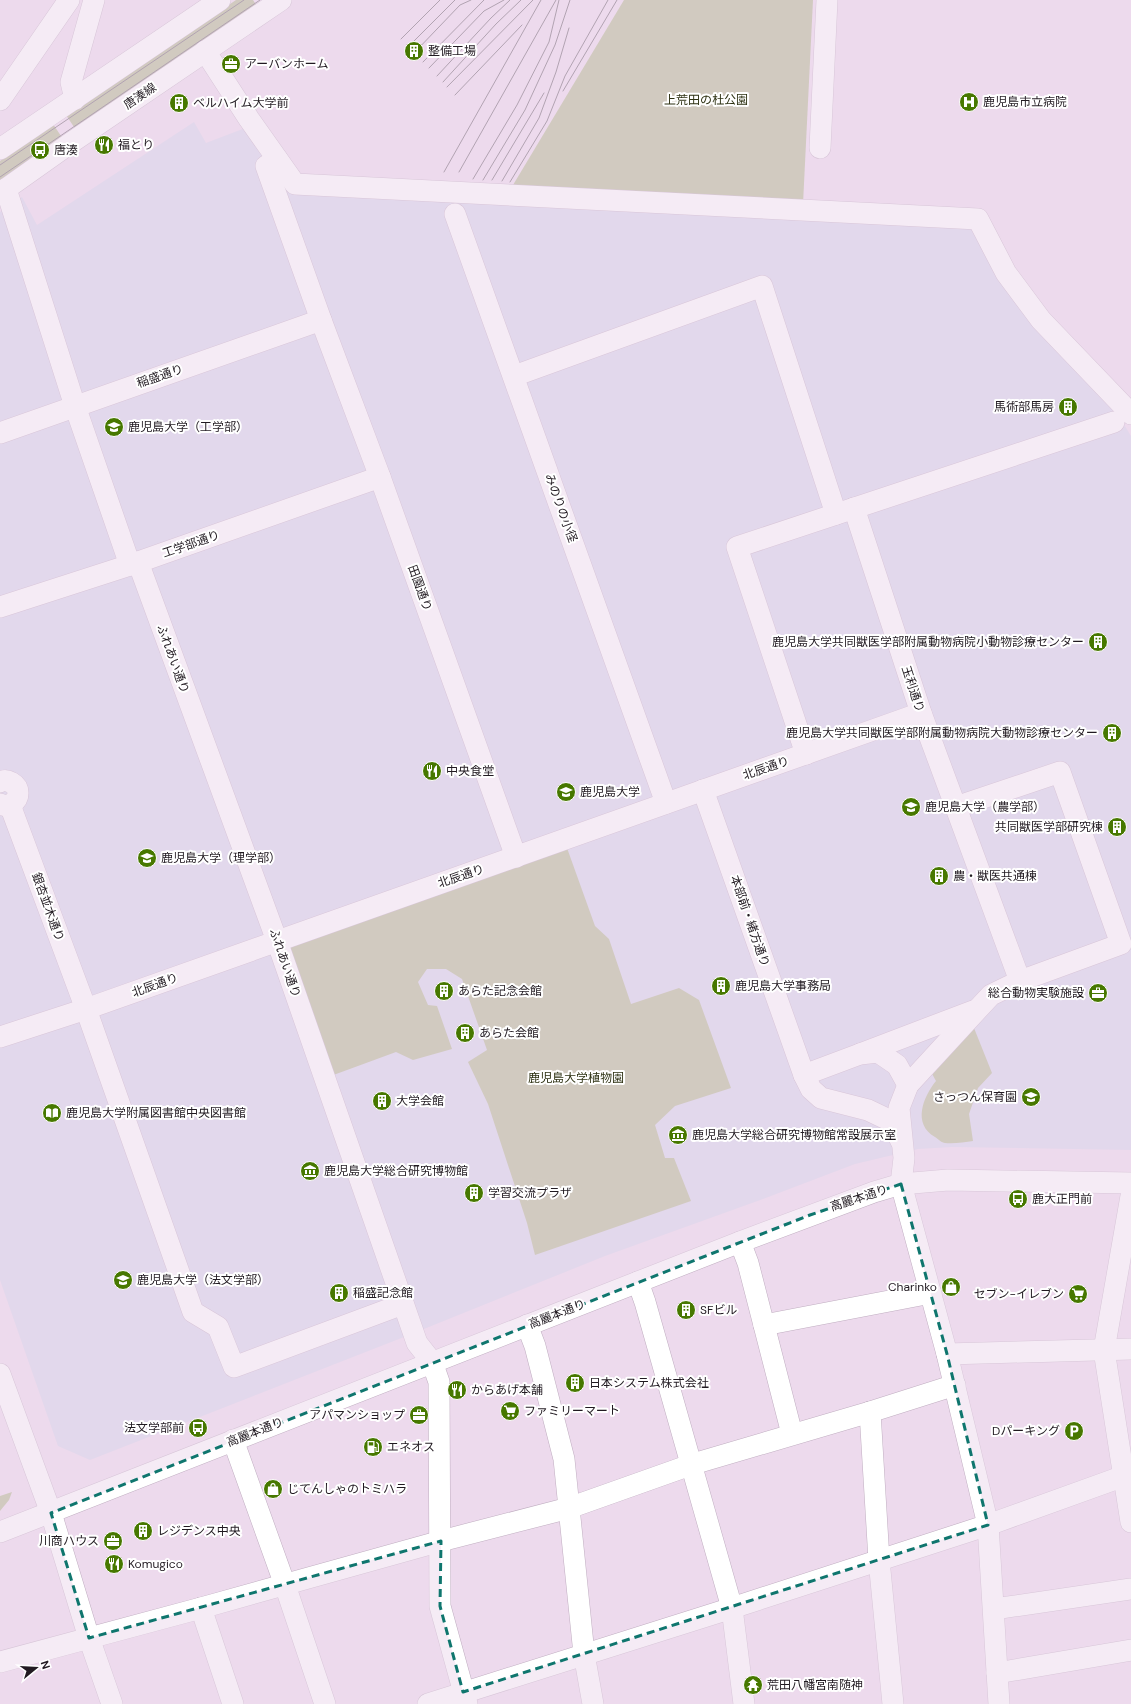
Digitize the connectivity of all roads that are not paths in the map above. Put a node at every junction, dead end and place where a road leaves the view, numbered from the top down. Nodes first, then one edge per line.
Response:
1 (69, 0) edge
2 (94, 0) edge
3 (220, 0) edge
4 (281, 0) edge
5 (827, 0) edge
6 (205, 51) junction
7 (75, 99) junction
8 (0, 100) edge
9 (820, 148) dead end
10 (0, 149) edge
11 (277, 159) junction
12 (3, 191) edge
13 (455, 214) dead end
14 (321, 320) junction
15 (514, 376) junction
16 (75, 406) junction
17 (1126, 414) edge
18 (0, 433) edge
19 (380, 477) junction
20 (845, 511) junction
21 (134, 564) junction
22 (0, 607) edge
23 (921, 713) junction
24 (806, 754) junction
25 (1, 779) edge
26 (703, 790) junction
27 (666, 803) junction
28 (5, 804) edge
29 (956, 808) junction
30 (516, 857) junction
31 (277, 941) junction
32 (1020, 981) junction
33 (86, 1009) junction
34 (977, 1010) junction
35 (0, 1037) edge
36 (860, 1054) junction
37 (804, 1075) junction
38 (908, 1085) junction
39 (901, 1142) junction
40 (1131, 1183) edge
41 (901, 1184) junction
42 (1131, 1196) edge
43 (740, 1242) junction
44 (638, 1282) junction
45 (931, 1293) junction
46 (403, 1304) junction
47 (528, 1325) junction
48 (764, 1326) junction
49 (1131, 1349) edge
50 (1104, 1350) junction
51 (948, 1354) junction
52 (432, 1362) junction
53 (0, 1374) edge
54 (955, 1385) junction
55 (870, 1412) junction
56 (792, 1434) junction
57 (233, 1440) junction
58 (693, 1464) junction
59 (1128, 1476) edge
60 (569, 1508) junction
61 (50, 1513) junction
62 (1131, 1522) edge
63 (988, 1525) junction
64 (0, 1532) edge
65 (441, 1541) junction
66 (879, 1560) junction
67 (285, 1585) junction
68 (1131, 1589) edge
69 (201, 1608) junction
70 (732, 1608) junction
71 (994, 1609) junction
72 (89, 1638) junction
73 (1131, 1650) edge
74 (584, 1654) junction
75 (0, 1662) edge
76 (997, 1673) junction
77 (465, 1698) edge
78 (112, 1704) edge
79 (233, 1704) edge
80 (325, 1704) edge
81 (428, 1704) edge
82 (594, 1704) edge
83 (744, 1704) edge
84 (893, 1704) edge
85 (999, 1704) edge

1 - 8 street
2 - 7 street
3 - 7 street
4 - 6 street, 唐湊線
5 - 9 street
6 - 11 street
6 - 12 street, 唐湊線
7 - 10 street
11 - 14 street, 田園通り
11 - 17 street
12 - 16 street, ふれあい通り
13 - 15 street, みのりの小径
14 - 16 street, 稲盛通り
14 - 19 street, 田園通り
15 - 20 street, 玉利通り
15 - 27 street, みのりの小径
16 - 18 street, 稲盛通り
16 - 21 street, ふれあい通り
17 - 20 street
19 - 21 street, 工学部通り
19 - 30 street, 田園通り
20 - 23 street, 玉利通り
20 - 24 street
21 - 22 street, 工学部通り
21 - 31 street, ふれあい通り
23 - 24 street, 北辰通り
23 - 29 street, 玉利通り
24 - 26 street, 北辰通り
25 - 28 street
26 - 27 street, 北辰通り
26 - 37 street, 本部前・緒方通り
27 - 30 street, 北辰通り
28 - 33 street, 銀杏並木通り
29 - 32 street, 玉利通り
29 - 32 street
30 - 31 street, 北辰通り
31 - 33 street, 北辰通り
31 - 46 street, ふれあい通り
32 - 34 street
33 - 35 street, 北辰通り
33 - 46 street, 銀杏並木通り
34 - 36 street
34 - 38 street
36 - 37 street
36 - 38 street
37 - 39 street, 本部前・緒方通り
38 - 39 street
39 - 41 street
40 - 41 street, 高麗本通り
41 - 43 street, 高麗本通り
41 - 45 street
42 - 50 street
43 - 44 street, 高麗本通り
43 - 48 street
44 - 47 street, 高麗本通り
44 - 58 street
45 - 48 street
45 - 51 street
46 - 52 street, ふれあい通り
47 - 52 street, 高麗本通り
47 - 60 street
48 - 56 street
49 - 50 street
50 - 51 street
50 - 59 street
51 - 54 street
52 - 57 street, 高麗本通り
52 - 65 street, ふれあい通り
53 - 61 street
54 - 55 street
54 - 63 street
55 - 56 street
55 - 66 street
56 - 58 street
57 - 61 street, 高麗本通り
57 - 67 street
58 - 60 street
58 - 70 street
59 - 62 street
59 - 63 street
60 - 65 street
60 - 74 street
61 - 64 street, 高麗本通り
61 - 72 street
63 - 66 street
63 - 71 street
65 - 67 street
65 - 77 street, ふれあい通り
66 - 70 street
66 - 84 street
67 - 69 street
67 - 80 street
68 - 71 street
69 - 72 street
69 - 79 street
70 - 74 street
70 - 83 street
71 - 76 street
72 - 75 street
72 - 78 street
73 - 76 street
74 - 77 street
74 - 82 street
76 - 85 street
77 - 81 street

